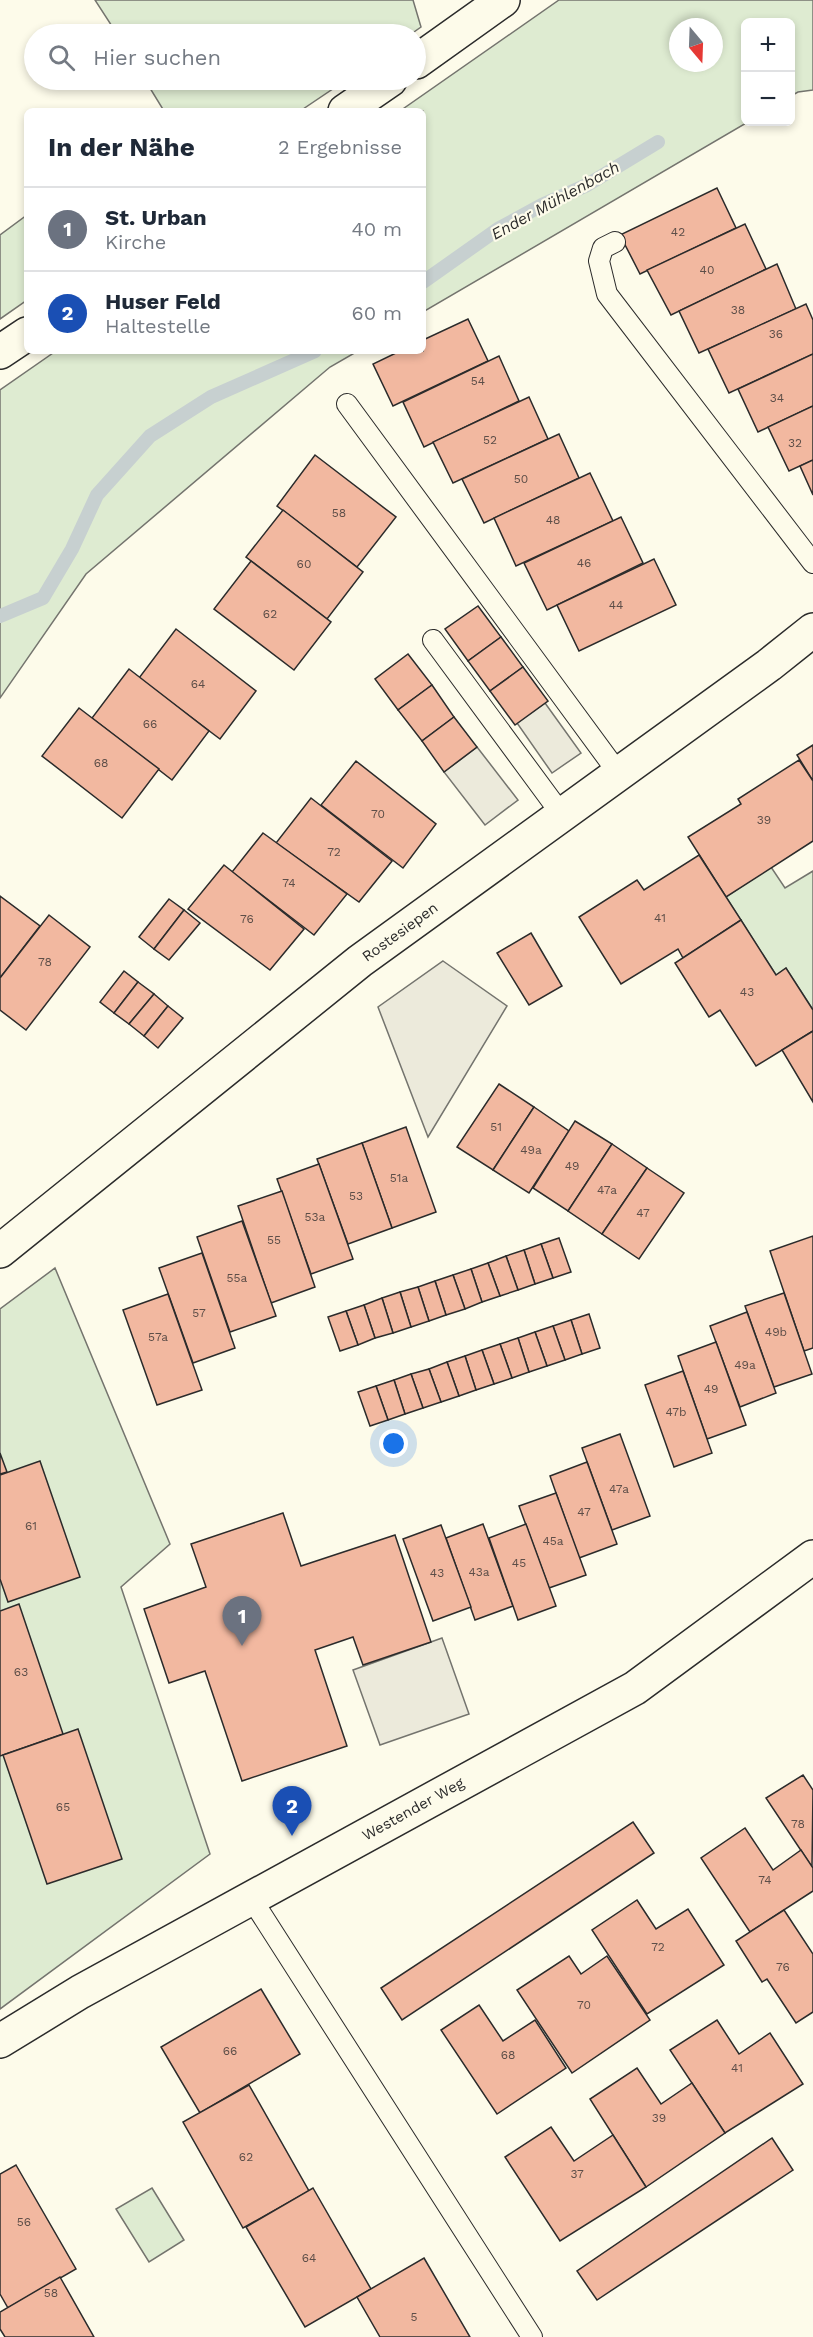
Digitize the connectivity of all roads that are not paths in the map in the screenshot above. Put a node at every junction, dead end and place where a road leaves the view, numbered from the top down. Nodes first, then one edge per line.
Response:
1 (503, 0) edge
2 (426, 55) edge
3 (375, 90) edge
4 (349, 108) edge
5 (615, 242) dead end
6 (24, 336) edge
7 (0, 352) edge
8 (346, 404) dead end
9 (813, 563) edge
10 (813, 630) edge
11 (433, 640) dead end
12 (619, 774) junction
13 (562, 815) junction
14 (0, 1251) edge
15 (813, 1557) edge
16 (251, 1898) junction
17 (0, 2041) edge
18 (532, 2337) edge

1 - 2 street
3 - 4 street
5 - 9 lane
6 - 7 street
8 - 12 lane
10 - 12 street, Rostesiepen
11 - 13 lane
12 - 13 street, Rostesiepen
13 - 14 street, Rostesiepen
15 - 16 street, Westender Weg
16 - 17 street, Westender Weg
16 - 18 lane

